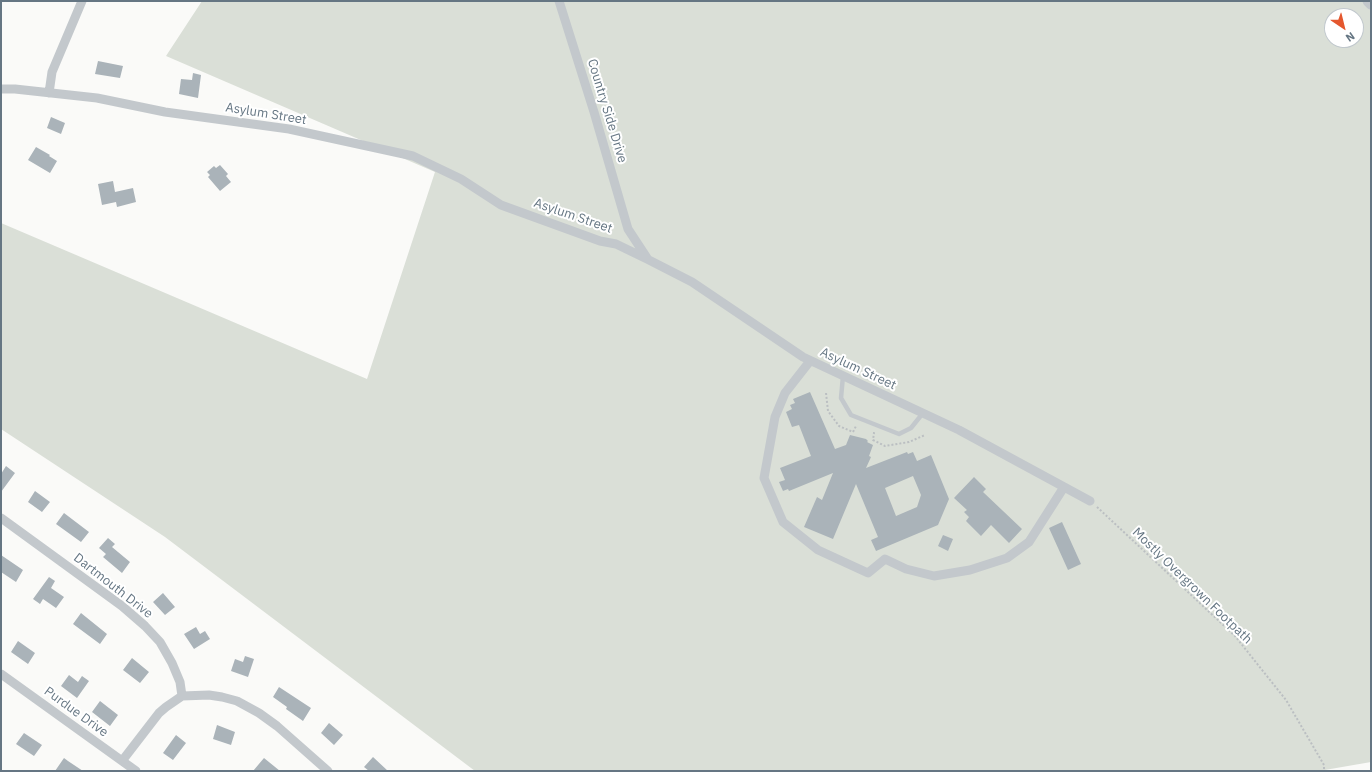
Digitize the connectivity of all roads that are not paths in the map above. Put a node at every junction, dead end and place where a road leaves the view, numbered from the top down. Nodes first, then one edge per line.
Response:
1 (82, 1) edge
2 (559, 1) edge
3 (1368, 1) edge
4 (1371, 4) edge
5 (1, 89) edge
6 (49, 93) junction
7 (628, 229) junction
8 (616, 244) junction
9 (647, 259) junction
10 (810, 361) junction
11 (843, 376) junction
12 (923, 413) junction
13 (1064, 487) junction
14 (1090, 501) road end
15 (1, 518) edge
16 (1, 674) edge
17 (182, 696) junction
18 (122, 761) junction
19 (136, 771) edge
20 (328, 771) edge

1 - 6 street
2 - 7 street, Country Side Drive
3 - 4 street
5 - 6 street, Asylum Street
6 - 8 street, Asylum Street
7 - 8 street
7 - 9 street, Country Side Drive
8 - 9 street, Asylum Street
9 - 10 street, Asylum Street
10 - 11 street, Asylum Street
10 - 13 street
11 - 12 street, Asylum Street
11 - 12 lane
12 - 13 street, Asylum Street
13 - 14 street, Asylum Street
15 - 17 street, Dartmouth Drive
16 - 18 street, Purdue Drive
17 - 18 street
17 - 20 street
18 - 19 street, Purdue Drive

